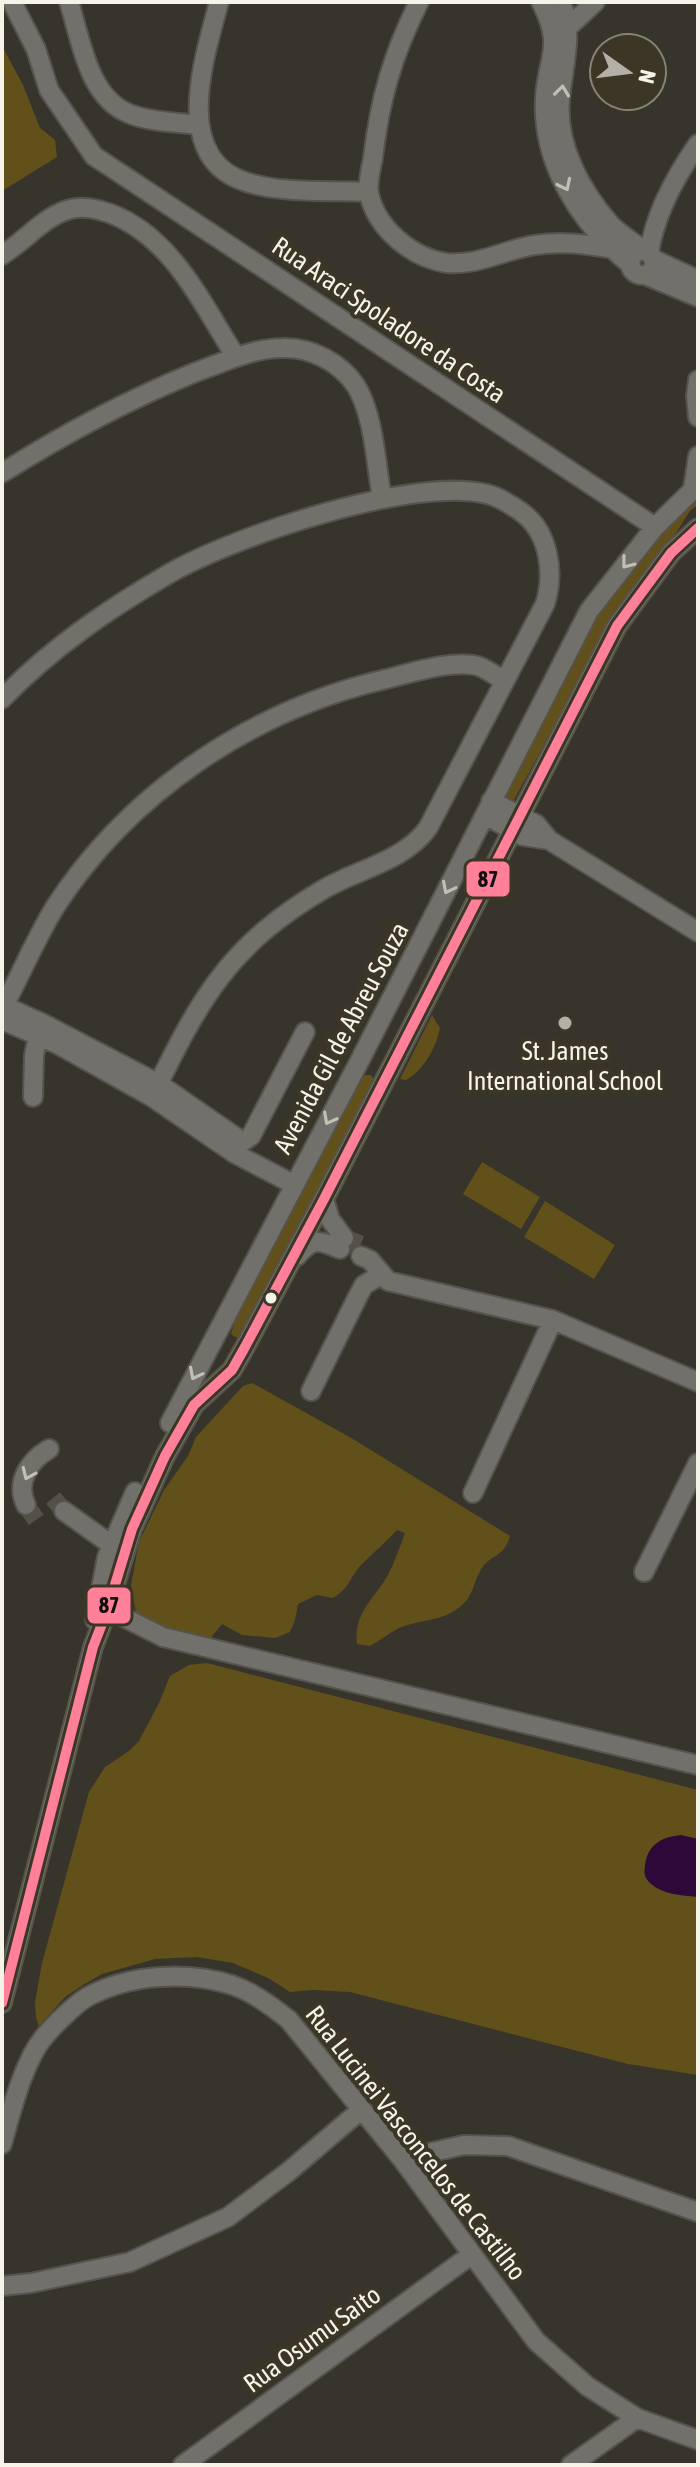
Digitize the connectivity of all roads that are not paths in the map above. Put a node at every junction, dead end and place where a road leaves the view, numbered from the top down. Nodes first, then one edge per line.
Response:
1 (12, 2) edge
2 (69, 2) edge
3 (219, 2) edge
4 (419, 2) edge
5 (541, 2) edge
6 (561, 2) edge
7 (595, 2) edge
8 (562, 34) junction
9 (198, 125) junction
10 (698, 144) edge
11 (369, 192) junction
12 (611, 249) junction
13 (2, 255) edge
14 (644, 261) junction
15 (698, 280) edge
16 (698, 297) edge
17 (236, 357) junction
18 (697, 391) edge
19 (698, 417) edge
20 (698, 456) edge
21 (2, 473) edge
22 (695, 487) edge
23 (382, 498) junction
24 (655, 527) junction
25 (698, 528) edge
26 (504, 681) junction
27 (2, 699) edge
28 (488, 808) junction
29 (516, 822) junction
30 (698, 932) edge
31 (3, 1010) edge
32 (305, 1032) dead end
33 (38, 1035) junction
34 (156, 1090) junction
35 (33, 1097) dead end
36 (293, 1184) junction
37 (324, 1199) junction
38 (363, 1251) tunnel mouth
39 (288, 1267) junction
40 (382, 1274) junction
41 (233, 1301) junction
42 (553, 1320) junction
43 (245, 1347) junction
44 (698, 1382) edge
45 (311, 1391) dead end
46 (49, 1449) dead end
47 (698, 1463) edge
48 (473, 1493) dead end
49 (26, 1505) tunnel mouth
50 (64, 1511) tunnel mouth
51 (117, 1549) junction
52 (644, 1572) dead end
53 (102, 1607) junction
54 (698, 1765) edge
55 (2, 2003) edge
56 (361, 2110) junction
57 (2, 2144) edge
58 (402, 2159) junction
59 (698, 2212) edge
60 (471, 2255) junction
61 (2, 2286) edge
62 (637, 2418) junction
63 (698, 2440) edge
64 (183, 2465) edge
65 (571, 2465) edge

1 - 24 street, Rua Araci Spoladore da Costa
2 - 9 street
3 - 9 street
4 - 11 street
5 - 8 street
6 - 8 street
7 - 8 street
8 -> 12 street
14 -> 8 street
9 - 11 street
10 - 14 street
11 - 12 street
12 - 14 street
13 - 17 street
14 - 15 street
14 - 16 street
17 - 21 street
17 - 23 street
18 - 19 street
20 - 22 street
22 - 24 street, Avenida Gil de Abreu Souza
23 - 26 street
23 - 27 street
24 -> 28 street, Avenida Gil de Abreu Souza
25 - 29 street, Avenida Gil de Abreu Souza
26 - 31 street
26 - 34 street
28 - 29 street
28 -> 36 street, Avenida Gil de Abreu Souza
29 - 30 street
29 - 37 street, Avenida Gil de Abreu Souza
31 - 33 street
31 - 34 street
32 - 34 street
33 - 34 street
33 - 35 street
34 - 36 street
36 - 41 street, Avenida Gil de Abreu Souza
37 - 39 street, Avenida Gil de Abreu Souza
37 - 39 street
38 - 40 street
39 - 43 street, Avenida Gil de Abreu Souza
40 - 42 street
40 - 45 street
41 - 43 street
41 -> 51 street, Avenida Gil de Abreu Souza
42 - 44 street
42 - 48 street
43 - 51 street, Avenida Gil de Abreu Souza
46 -> 49 street
47 - 52 street
50 - 51 street
51 - 53 street, Avenida Gil de Abreu Souza
53 - 54 street
53 - 55 street, Avenida Gil de Abreu Souza
56 - 57 street, Rua Lucinei Vasconcelos de Castilho
56 - 58 street, Rua Lucinei Vasconcelos de Castilho
56 - 61 street
58 - 59 street
58 - 60 street, Rua Lucinei Vasconcelos de Castilho
60 - 62 street, Rua Lucinei Vasconcelos de Castilho
60 - 64 street, Rua Osumu Saito
62 - 63 street, Rua Lucinei Vasconcelos de Castilho
62 - 65 street

